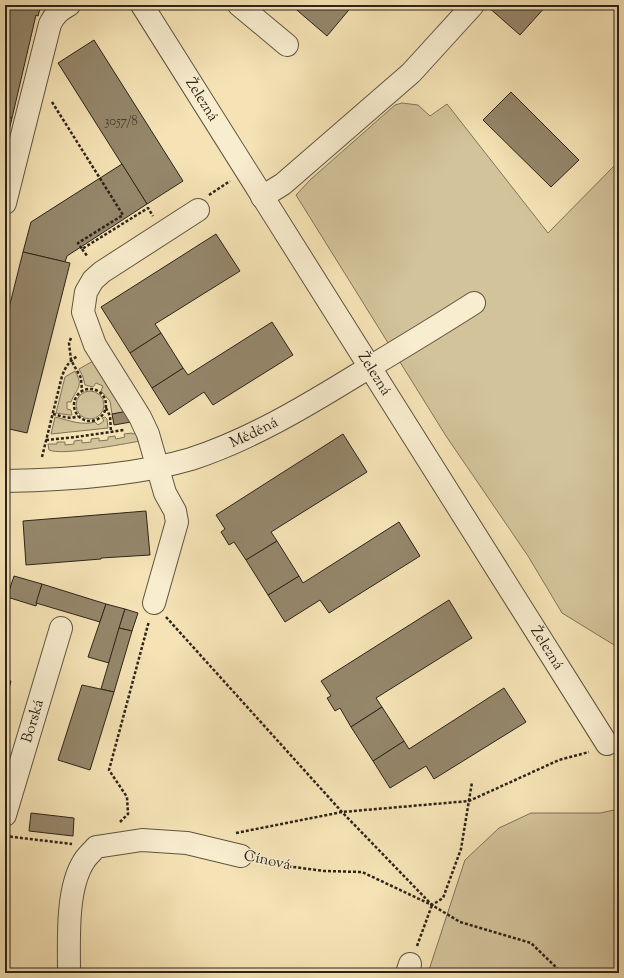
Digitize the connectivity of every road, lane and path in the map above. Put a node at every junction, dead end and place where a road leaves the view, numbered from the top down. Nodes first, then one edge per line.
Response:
1 (69, 5) edge
2 (142, 5) edge
3 (239, 5) edge
4 (473, 5) edge
5 (287, 45) dead end
6 (36, 78) junction
7 (246, 171) junction
8 (262, 197) junction
9 (5, 204) edge
10 (198, 210) joint
11 (163, 232) junction
12 (82, 249) junction
13 (90, 260) dead end
14 (474, 303) dead end
15 (95, 345) junction
16 (370, 368) junction
17 (106, 408) junction
18 (53, 414) junction
19 (78, 416) junction
20 (144, 426) junction
21 (111, 432) junction
22 (46, 440) junction
23 (42, 457) dead end
24 (158, 467) junction
25 (5, 481) edge
26 (154, 603) junction
27 (61, 628) dead end
28 (601, 747) joint
29 (472, 782) dead end
30 (469, 801) junction
31 (342, 812) junction
32 (5, 815) edge
33 (117, 825) dead end
34 (233, 834) dead end
35 (5, 836) edge
36 (96, 847) junction
37 (241, 856) joint
38 (432, 905) junction
39 (408, 969) edge
40 (69, 973) edge
41 (562, 973) edge

1 - 6 street
2 - 7 street, Železná
3 - 5 street
4 - 8 street
6 - 9 street
6 - 12 path
7 - 8 street, Železná
7 - 10 path
8 - 16 street, Železná
10 - 11 street
11 - 12 path
11 - 15 street
12 - 13 path
14 - 16 street, Měděná
15 - 18 path
15 - 20 street
16 - 24 street, Měděná
16 - 28 street, Železná
17 - 19 path
17 - 19 path
17 - 21 path
18 - 19 path
18 - 22 path
20 - 21 path
20 - 24 street
21 - 22 path
22 - 23 path
24 - 25 street, Měděná
24 - 26 street
26 - 31 path
26 - 33 path
27 - 32 street, Borská
28 - 30 path
29 - 30 path
30 - 31 path
30 - 38 path
31 - 34 path
31 - 38 path
35 - 36 path
36 - 37 street, Cínová
36 - 40 street
37 - 38 path, Cínová
38 - 39 path
38 - 41 path

